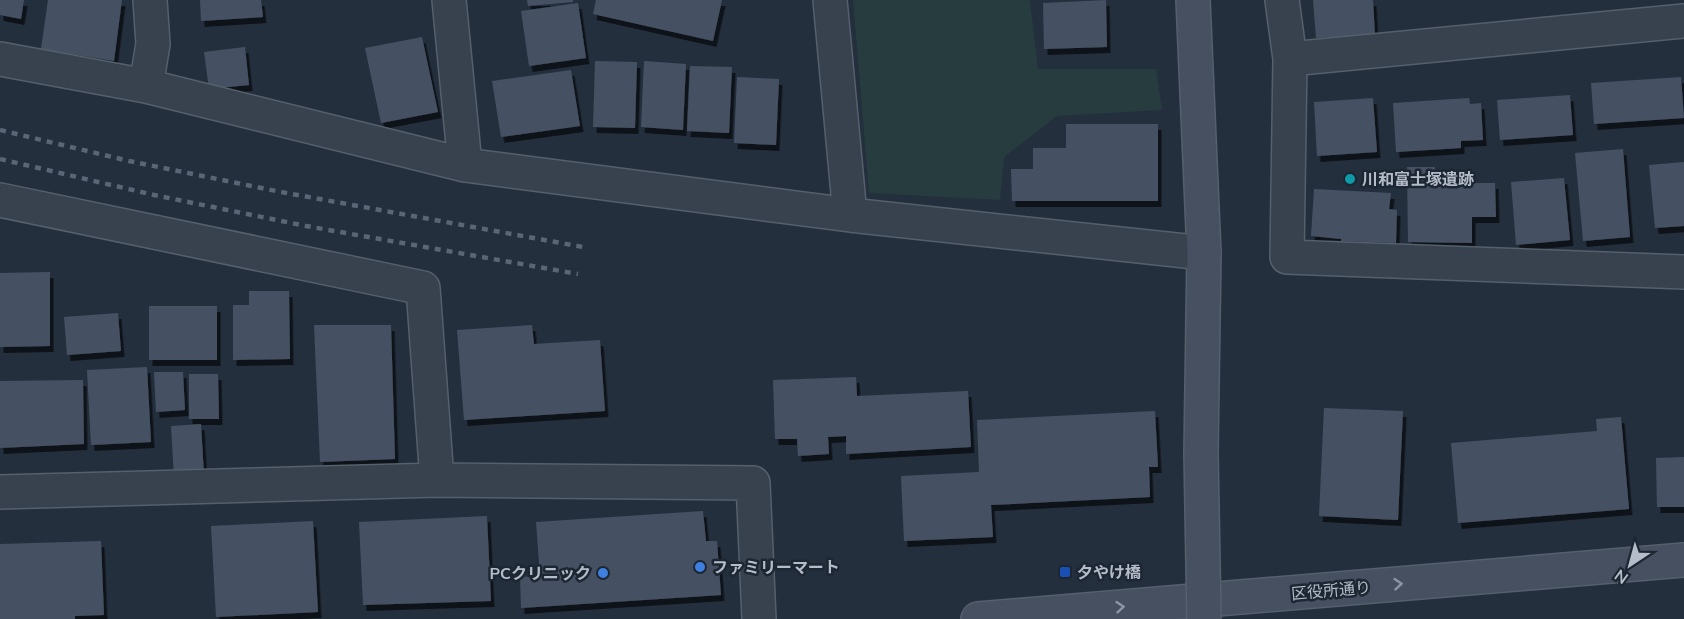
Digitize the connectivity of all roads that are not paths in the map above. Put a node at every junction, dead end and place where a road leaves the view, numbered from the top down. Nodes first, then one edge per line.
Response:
1 (150, 0) edge
2 (449, 0) edge
3 (830, 0) edge
4 (1193, 0) edge
5 (1282, 0) edge
6 (1684, 21) edge
7 (0, 59) edge
8 (1290, 59) junction
9 (146, 86) junction
10 (465, 165) junction
11 (0, 201) edge
12 (850, 214) junction
13 (1204, 253) junction
14 (1684, 272) edge
15 (437, 480) junction
16 (0, 492) edge
17 (1684, 560) edge
18 (759, 619) edge
19 (978, 619) edge
20 (1204, 619) edge

1 - 9 street
2 - 10 street
3 - 12 street
4 - 13 street
5 - 8 street
6 - 8 street
7 - 9 street
8 - 14 street
9 - 10 street
10 - 12 street
11 - 15 street
12 - 13 street
13 - 20 street, bridge
15 - 16 street
15 - 18 street
19 -> 17 street, 区役所通り

